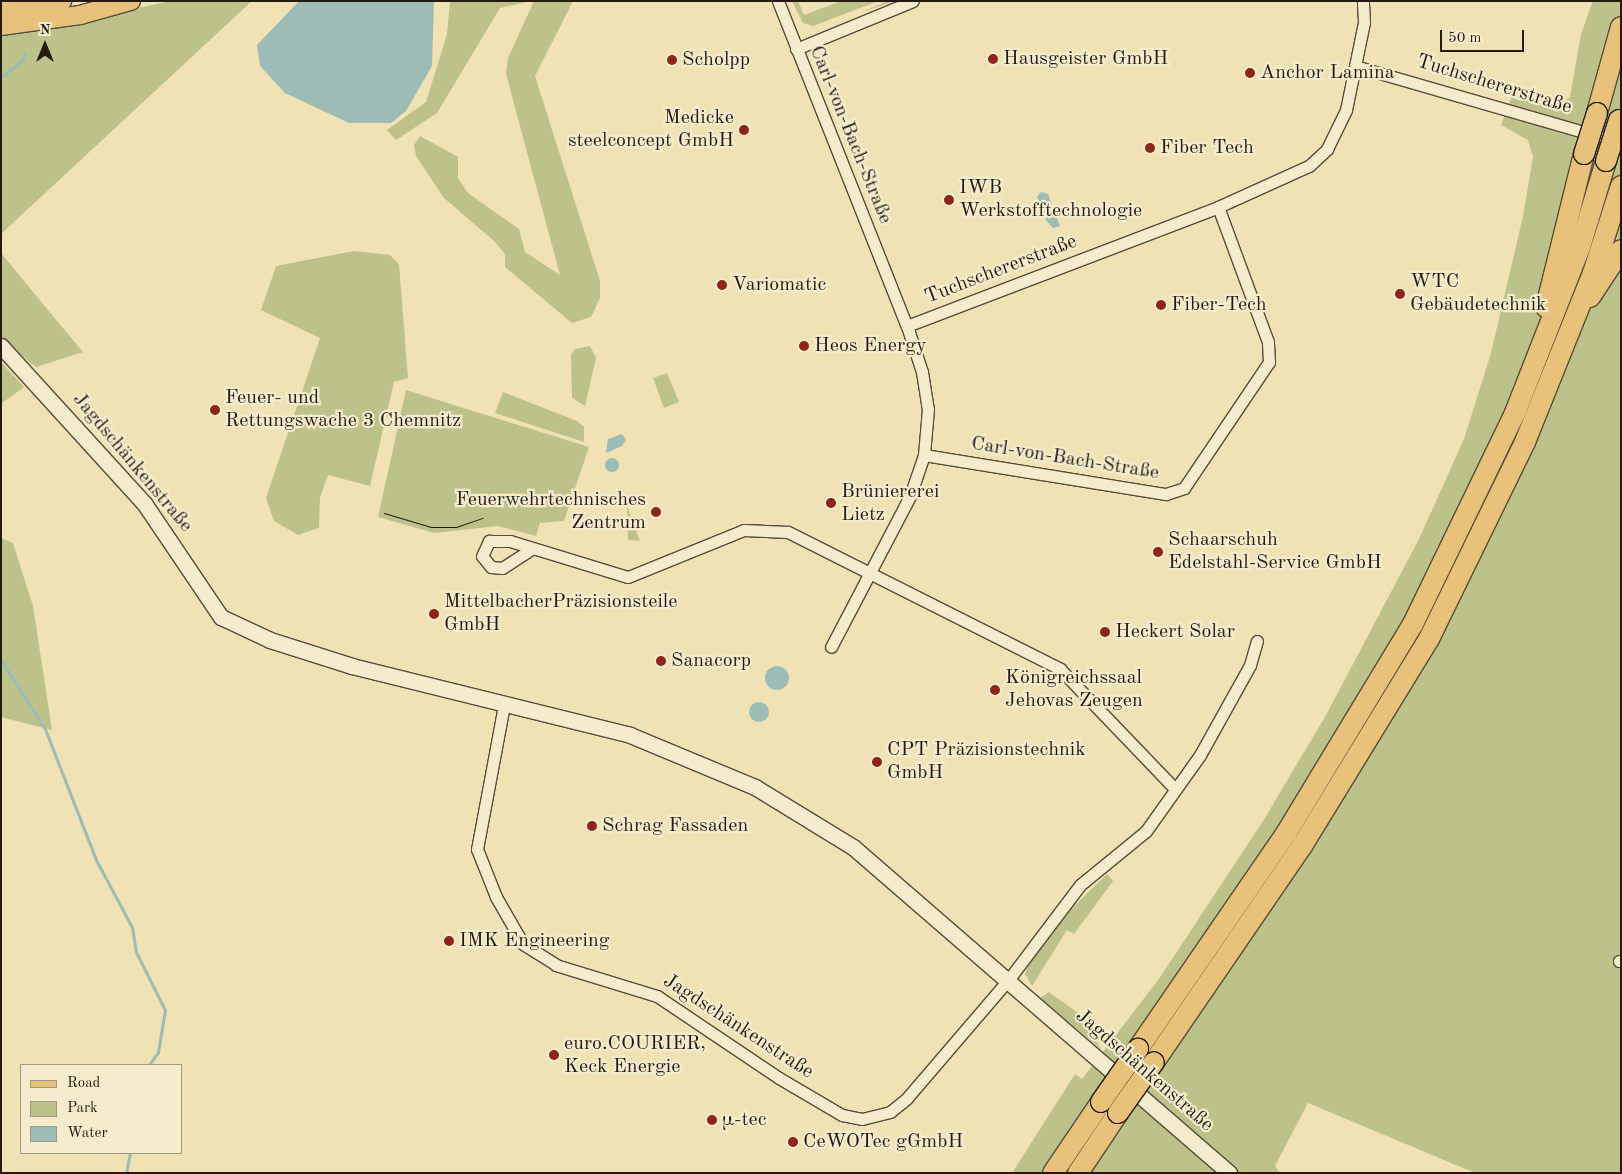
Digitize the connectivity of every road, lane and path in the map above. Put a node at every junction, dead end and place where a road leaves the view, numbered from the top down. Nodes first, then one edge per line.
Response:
1 (62, 1) edge
2 (132, 1) edge
3 (778, 1) edge
4 (913, 1) edge
5 (1363, 1) edge
6 (1, 10) edge
7 (1, 26) edge
8 (1621, 27) edge
9 (796, 49) junction
10 (1355, 66) junction
11 (1620, 117) edge
12 (1621, 143) edge
13 (1621, 186) edge
14 (1218, 207) junction
15 (1621, 250) edge
16 (1575, 317) junction
17 (907, 326) junction
18 (1, 346) edge
19 (1515, 413) junction
20 (924, 455) junction
21 (530, 550) dead end
22 (871, 574) junction
23 (1257, 641) dead end
24 (831, 647) dead end
25 (504, 705) junction
26 (1174, 789) junction
27 (1009, 979) junction
28 (1053, 1173) edge
29 (1078, 1173) edge
30 (1229, 1173) edge

1 - 6 main road
2 - 7 main road
3 - 9 street, Carl-von-Bach-Straße
4 - 9 street
5 - 10 street, Tuchschererstraße
8 - 19 highway, bridge
9 - 17 street, Carl-von-Bach-Straße
10 - 12 street, Tuchschererstraße
10 - 14 street, Tuchschererstraße
11 - 19 highway, bridge
13 - 16 highway
14 - 17 street, Tuchschererstraße
14 - 20 street, Carl-von-Bach-Straße
15 - 16 highway
16 - 29 highway, bridge
17 - 20 street, Carl-von-Bach-Straße
18 - 25 main road, Jagdschänkenstraße
19 - 28 highway, bridge
20 - 22 street, Carl-von-Bach-Straße
21 - 22 street
22 - 24 street, Carl-von-Bach-Straße
22 - 26 street
23 - 26 street, Jagdschänkenstraße
25 - 27 main road, Jagdschänkenstraße
25 - 27 street, Jagdschänkenstraße
26 - 27 street, Jagdschänkenstraße
27 - 30 main road, Jagdschänkenstraße

